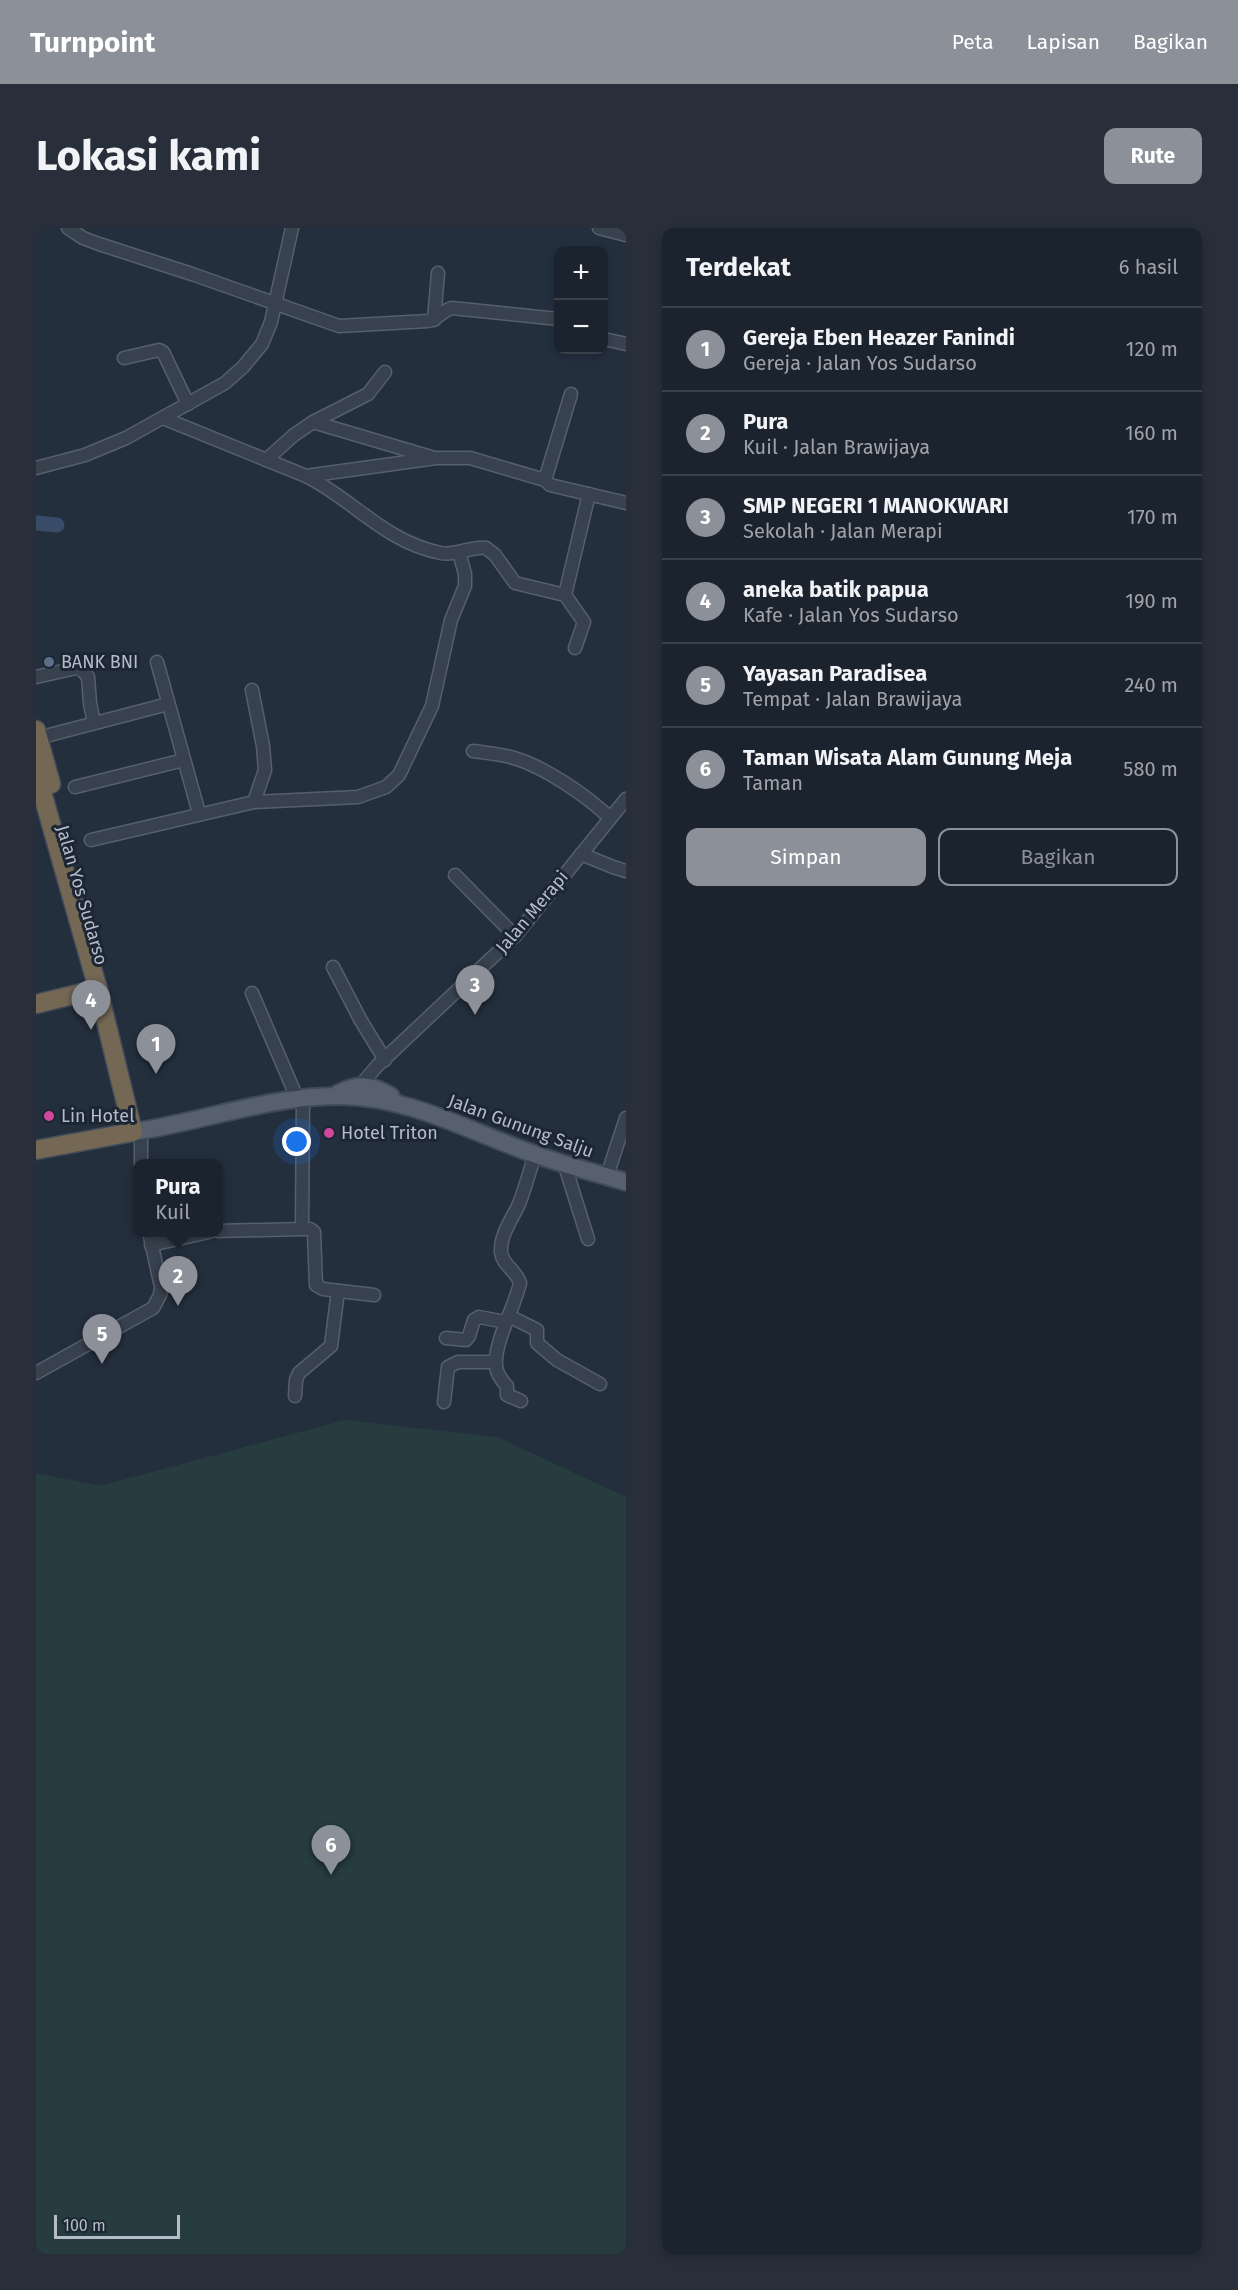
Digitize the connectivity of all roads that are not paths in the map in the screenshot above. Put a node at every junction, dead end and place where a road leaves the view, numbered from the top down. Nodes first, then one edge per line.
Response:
1 (68, 228) edge
2 (292, 228) edge
3 (599, 228) edge
4 (626, 235) edge
5 (438, 273) dead end
6 (276, 304) junction
7 (554, 319) edge
8 (434, 320) junction
9 (608, 340) edge
10 (626, 345) edge
11 (124, 358) dead end
12 (385, 372) dead end
13 (571, 394) dead end
14 (188, 404) junction
15 (163, 418) junction
16 (313, 422) junction
17 (435, 459) junction
18 (266, 460) junction
19 (36, 468) edge
20 (306, 476) junction
21 (545, 480) junction
22 (589, 494) junction
23 (626, 503) edge
24 (459, 552) junction
25 (565, 595) junction
26 (575, 648) dead end
27 (157, 662) dead end
28 (36, 677) edge
29 (252, 690) dead end
30 (168, 704) junction
31 (94, 723) junction
32 (37, 734) edge
33 (472, 751) dead end
34 (184, 760) junction
35 (36, 771) edge
36 (75, 787) dead end
37 (626, 799) edge
38 (254, 802) junction
39 (53, 813) junction
40 (199, 813) junction
41 (610, 818) junction
42 (91, 840) dead end
43 (581, 854) junction
44 (626, 871) edge
45 (455, 875) dead end
46 (515, 936) junction
47 (333, 967) dead end
48 (98, 989) junction
49 (252, 993) dead end
50 (36, 1004) edge
51 (381, 1063) junction
52 (365, 1091) junction
53 (300, 1098) junction
54 (626, 1118) edge
55 (137, 1132) junction
56 (36, 1150) edge
57 (535, 1155) junction
58 (141, 1159) edge
59 (564, 1163) junction
60 (606, 1176) junction
61 (626, 1182) edge
62 (302, 1229) junction
63 (223, 1232) edge
64 (170, 1237) edge
65 (150, 1239) edge
66 (588, 1239) dead end
67 (338, 1291) junction
68 (374, 1295) dead end
69 (508, 1319) junction
70 (446, 1338) dead end
71 (495, 1362) junction
72 (36, 1373) edge
73 (600, 1384) dead end
74 (295, 1396) dead end
75 (521, 1401) dead end
76 (444, 1402) dead end

1 - 6 street
2 - 6 street
3 - 4 street
5 - 8 street
6 - 8 street
6 - 14 street
7 - 8 street
9 - 10 street
11 - 14 street
12 - 16 street
13 - 21 street
14 - 15 street
15 - 18 street
15 - 19 street
16 - 17 street
16 - 18 street
17 - 20 street
17 - 21 street
18 - 20 street
20 - 24 street
21 - 22 street
22 - 23 street
22 - 25 street
24 - 25 street
24 - 38 street
25 - 26 street
27 - 30 street
28 - 31 street
29 - 38 street
30 - 31 street
30 - 34 street
31 - 32 street
32 - 39 highway, Jalan Yos Sudarso
33 - 41 street
34 - 36 street
34 - 40 street
35 - 39 highway, Jalan Yos Sudarso
37 - 41 street, Jalan Merapi
38 - 40 street
39 - 48 highway, Jalan Yos Sudarso
39 - 55 highway, Jalan Yos Sudarso
40 - 42 street
41 - 43 street, Jalan Merapi
43 - 44 street
43 - 46 street, Jalan Merapi
45 - 46 street
46 - 51 street, Jalan Merapi
47 - 51 street
48 - 50 highway
48 - 55 highway, Jalan Yos Sudarso
49 - 53 street
51 - 52 street, Jalan Merapi
52 - 53 main road
52 - 57 main road, Jalan Gunung Salju
53 - 55 main road
53 - 62 street
54 - 60 street
55 - 56 highway
55 - 58 street
57 - 59 main road, Jalan Gunung Salju
57 - 69 street
59 - 60 main road, Jalan Gunung Salju
59 - 66 street
60 - 61 main road, Jalan Gunung Salju
62 - 63 street
62 - 67 street
64 - 65 street
65 - 72 street
67 - 68 street
67 - 74 street
69 - 70 street
69 - 71 street
69 - 73 street
71 - 75 street
71 - 76 street

